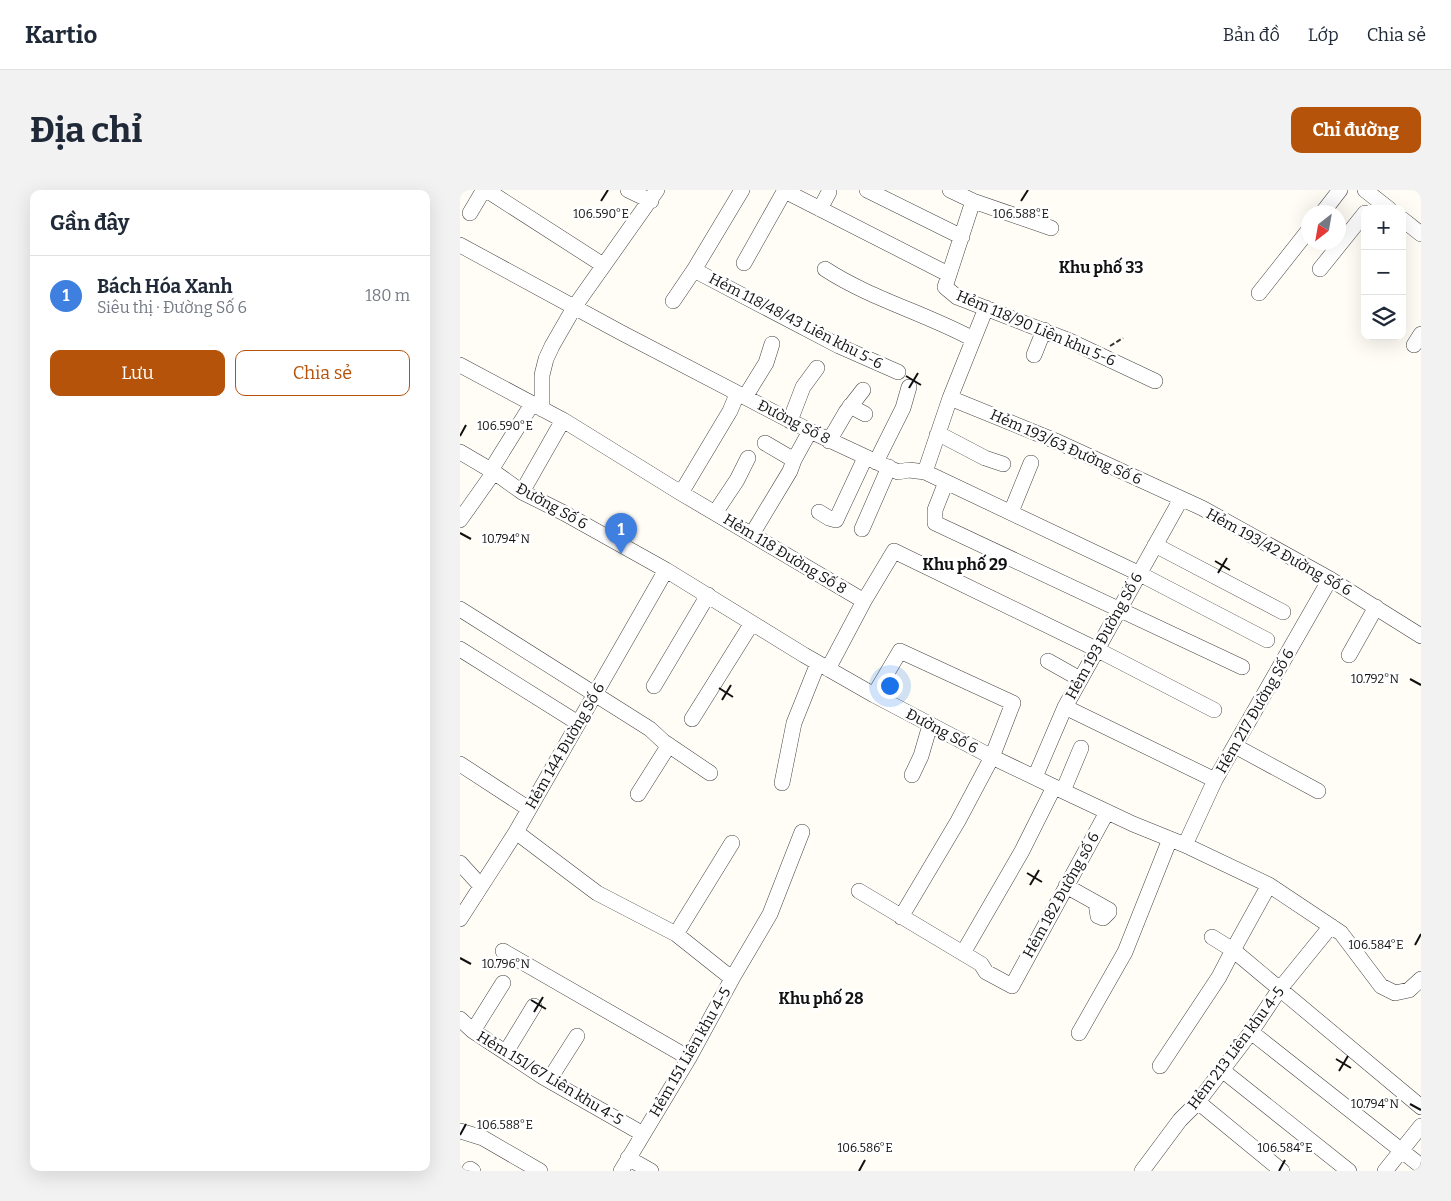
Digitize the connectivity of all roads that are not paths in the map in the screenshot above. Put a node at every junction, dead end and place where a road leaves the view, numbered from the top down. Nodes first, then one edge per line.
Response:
1 (628, 190) edge
2 (742, 190) edge
3 (868, 190) edge
4 (950, 190) edge
5 (1340, 190) edge
6 (785, 191) edge
7 (829, 192) dead end
8 (654, 196) edge
9 (1373, 197) edge
10 (973, 201) junction
11 (1328, 205) edge
12 (1384, 205) edge
13 (820, 209) junction
14 (470, 212) dead end
15 (1361, 218) edge
16 (1406, 222) edge
17 (1051, 228) dead end
18 (1421, 233) edge
19 (962, 237) junction
20 (1301, 240) edge
21 (460, 245) edge
22 (744, 263) dead end
23 (603, 265) junction
24 (825, 269) dead end
25 (1320, 269) dead end
26 (694, 270) junction
27 (948, 274) junction
28 (1260, 293) dead end
29 (673, 301) dead end
30 (575, 306) junction
31 (986, 308) junction
32 (1044, 330) junction
33 (973, 339) junction
34 (772, 344) dead end
35 (1034, 355) dead end
36 (460, 365) edge
37 (818, 368) dead end
38 (898, 372) dead end
39 (1155, 381) dead end
40 (909, 387) dead end
41 (863, 390) dead end
42 (740, 395) junction
43 (950, 398) junction
44 (850, 406) junction
45 (538, 407) junction
46 (865, 414) dead end
47 (563, 420) junction
48 (790, 421) junction
49 (810, 431) junction
50 (937, 435) junction
51 (829, 441) junction
52 (765, 443) dead end
53 (460, 452) edge
54 (748, 458) dead end
55 (794, 460) junction
56 (877, 463) junction
57 (1031, 463) dead end
58 (1003, 464) dead end
59 (493, 471) junction
60 (925, 472) junction
61 (946, 482) junction
62 (522, 492) junction
63 (681, 493) junction
64 (1181, 499) junction
65 (819, 512) dead end
66 (1011, 512) junction
67 (716, 513) junction
68 (460, 520) edge
69 (862, 529) dead end
70 (752, 534) junction
71 (1155, 545) junction
72 (666, 570) junction
73 (1138, 573) junction
74 (1330, 579) junction
75 (708, 595) junction
76 (864, 601) junction
77 (1376, 607) junction
78 (460, 609) edge
79 (1119, 610) junction
80 (1283, 612) dead end
81 (752, 622) junction
82 (1421, 636) edge
83 (1267, 640) dead end
84 (460, 649) edge
85 (1096, 649) junction
86 (1349, 655) dead end
87 (1048, 661) dead end
88 (823, 666) junction
89 (1242, 667) dead end
90 (1080, 680) junction
91 (654, 686) dead end
92 (594, 695) junction
93 (874, 695) junction
94 (1065, 707) junction
95 (1214, 710) dead end
96 (692, 719) dead end
97 (578, 723) junction
98 (930, 725) junction
99 (669, 746) junction
100 (1235, 746) junction
101 (1081, 748) dead end
102 (992, 757) junction
103 (460, 764) edge
104 (710, 773) dead end
105 (912, 775) dead end
106 (1035, 777) junction
107 (1215, 780) junction
108 (782, 782) dead end
109 (1059, 789) junction
110 (1318, 791) dead end
111 (638, 794) dead end
112 (530, 809) junction
113 (1107, 812) junction
114 (516, 832) junction
115 (802, 832) dead end
116 (1170, 839) junction
117 (732, 843) dead end
118 (1185, 845) junction
119 (460, 863) edge
120 (480, 885) junction
121 (1269, 885) junction
122 (1066, 886) junction
123 (859, 891) dead end
124 (1096, 903) dead end
125 (901, 917) junction
126 (460, 919) edge
127 (1331, 926) junction
128 (676, 934) junction
129 (1212, 937) dead end
130 (1233, 950) junction
131 (503, 951) dead end
132 (963, 954) junction
133 (733, 978) junction
134 (1421, 979) edge
135 (503, 983) dead end
136 (1279, 990) junction
137 (534, 1006) dead end
138 (460, 1019) edge
139 (473, 1031) junction
140 (1251, 1032) junction
141 (1079, 1033) dead end
142 (577, 1036) dead end
143 (506, 1052) junction
144 (688, 1058) junction
145 (1160, 1066) dead end
146 (1222, 1070) junction
147 (549, 1080) junction
148 (1198, 1102) junction
149 (1421, 1107) edge
150 (1421, 1126) edge
151 (460, 1131) edge
152 (643, 1134) junction
153 (1401, 1150) junction
154 (625, 1164) edge
155 (1421, 1166) edge
156 (537, 1170) edge
157 (651, 1171) edge
158 (1142, 1171) edge
159 (1282, 1171) edge
160 (1350, 1171) edge
161 (1385, 1171) edge

1 - 8 street
2 - 26 street
3 - 19 street
4 - 10 street
5 - 11 street
6 - 13 street
6 - 22 street
7 - 13 street
8 - 23 street
9 - 12 street
10 - 17 street
10 - 19 street, Hẻm 118/90 Liên khu 5-6
13 - 27 street
14 - 23 street
15 - 25 street
16 - 18 street
19 - 27 street, Hẻm 118/90 Liên khu 5-6
20 - 28 street
21 - 30 street, Đường Số 8
23 - 30 street
24 - 33 street
26 - 29 street
26 - 38 street, Hẻm 118/48/43 Liên khu 5-6
27 - 31 street, Hẻm 118/90 Liên khu 5-6
30 - 42 street, Đường Số 8
30 - 45 street
31 - 32 street, Hẻm 118/90 Liên khu 5-6
31 - 33 street
32 - 35 street
32 - 39 street, Hẻm 118/90 Liên khu 5-6
33 - 43 street
34 - 42 street
36 - 45 street, Hẻm 118 Đường Số 8
37 - 48 street
40 - 56 street
41 - 44 street
42 - 48 street, Đường Số 8
42 - 63 street
43 - 50 street
43 - 64 street, Hẻm 193/63 Đường Số 6
44 - 46 street
44 - 51 street
45 - 47 street, Hẻm 118 Đường Số 8
45 - 59 street
47 - 62 street
47 - 63 street, Hẻm 118 Đường Số 8
48 - 49 street, Đường Số 8
49 - 51 street, Đường Số 8
49 - 55 street
50 - 58 street
50 - 60 street
51 - 56 street, Đường Số 8
52 - 55 street
53 - 59 street, Đường Số 6
54 - 67 street
55 - 70 street
56 - 60 street, Đường Số 8
56 - 65 street
56 - 69 street
57 - 66 street
59 - 62 street, Đường Số 6
59 - 68 street
60 - 61 street, Đường Số 8
61 - 66 street, Đường Số 8
61 - 79 street
62 - 72 street, Đường Số 6
63 - 67 street, Hẻm 118 Đường Số 8
64 - 71 street, Hẻm 193 Đường Số 6
64 - 74 street, Hẻm 193/42 Đường Số 6
66 - 73 street, Đường Số 8
67 - 70 street, Hẻm 118 Đường Số 8
70 - 76 street, Hẻm 118 Đường Số 8
71 - 73 street, Hẻm 193 Đường Số 6
71 - 80 street
72 - 75 street, Đường Số 6
72 - 92 street, Hẻm 144 Đường Số 6
73 - 79 street, Hẻm 193 Đường Số 6
73 - 83 street, Đường Số 8
74 - 77 street, Hẻm 193/42 Đường Số 6
74 - 100 street, Hẻm 217 Đường Số 6
75 - 81 street, Đường Số 6
75 - 91 street
76 - 85 street, Hẻm 118 Đường Số 8
76 - 88 street
77 - 82 street, Hẻm 193/42 Đường Số 6
77 - 86 street
78 - 92 street
79 - 85 street, Hẻm 193 Đường Số 6
79 - 89 street
81 - 88 street, Đường Số 6
81 - 96 street
84 - 97 street
85 - 90 street, Hẻm 193 Đường Số 6
85 - 95 street
87 - 90 street
88 - 93 street, Đường Số 6
88 - 108 street
90 - 94 street, Hẻm 193 Đường Số 6
92 - 97 street, Hẻm 144 Đường Số 6
92 - 99 street
93 - 98 street, Đường Số 6
93 - 102 street
94 - 106 street, Hẻm 193 Đường Số 6
94 - 107 street
97 - 112 street, Hẻm 144 Đường Số 6
98 - 102 street, Đường Số 6
98 - 105 street
99 - 104 street
99 - 111 street
100 - 107 street, Hẻm 217 Đường Số 6
100 - 110 street
101 - 109 street
102 - 106 street, Đường Số 6
102 - 125 street
103 - 112 street
106 - 109 street, Đường Số 6
107 - 118 street, Hẻm 217 Đường Số 6
109 - 113 street, Đường Số 6
109 - 132 street
112 - 114 street, Hẻm 144 Đường Số 6
113 - 116 street, Đường Số 6
113 - 122 street, Hẻm 182 Đường số 6
114 - 120 street, Hẻm 144 Đường Số 6
114 - 128 street, Hẻm 151 Liên khu 4-5
115 - 133 street
116 - 118 street, Đường Số 6
116 - 141 street
117 - 128 street
118 - 121 street, Đường Số 6
119 - 120 street
120 - 126 street, Hẻm 144 Đường Số 6
121 - 127 street, Đường Số 6
121 - 130 street
122 - 124 street
122 - 132 street, Hẻm 182 Đường số 6
123 - 125 street
125 - 132 street
127 - 134 street, Đường Số 6
127 - 136 street, Hẻm 213 Liên khu 4-5
128 - 133 street, Hẻm 151 Liên khu 4-5
129 - 130 street
130 - 136 street
130 - 145 street
131 - 144 street
133 - 144 street, Hẻm 151 Liên khu 4-5
135 - 139 street
136 - 140 street, Hẻm 213 Liên khu 4-5
136 - 149 street
137 - 143 street
138 - 139 street, Hẻm 151/67 Liên khu 4-5
139 - 143 street, Hẻm 151/67 Liên khu 4-5
140 - 146 street, Hẻm 213 Liên khu 4-5
140 - 153 street
142 - 147 street
143 - 147 street, Hẻm 151/67 Liên khu 4-5
144 - 152 street, Hẻm 151 Liên khu 4-5
146 - 148 street, Hẻm 213 Liên khu 4-5
146 - 160 street
147 - 152 street, Hẻm 151/67 Liên khu 4-5
148 - 158 street, Hẻm 213 Liên khu 4-5
148 - 159 street
150 - 153 street
151 - 156 street
152 - 154 street, Hẻm 151 Liên khu 4-5
153 - 155 street
153 - 161 street
154 - 157 street

